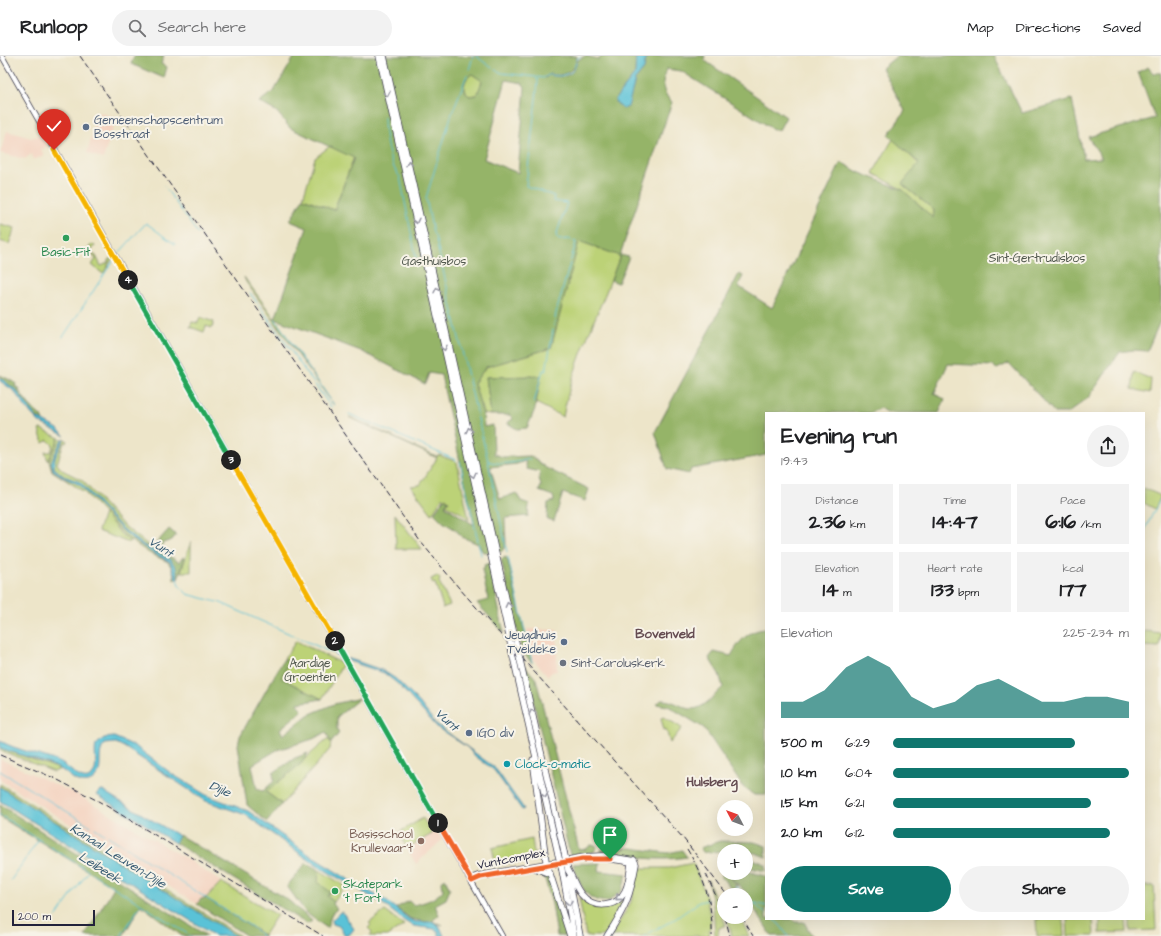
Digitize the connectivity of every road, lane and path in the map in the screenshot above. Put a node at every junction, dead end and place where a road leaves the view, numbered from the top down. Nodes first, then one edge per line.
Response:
1 (2, 56) edge
2 (379, 56) edge
3 (384, 56) edge
4 (493, 551) junction
5 (496, 565) junction
6 (533, 744) junction
7 (560, 855) junction
8 (634, 862) junction
9 (549, 867) junction
10 (535, 868) joint
11 (565, 870) junction
12 (471, 880) junction
13 (502, 936) edge
14 (570, 936) edge
15 (574, 936) edge
16 (580, 936) edge
17 (607, 936) edge

1 - 12 main road
2 -> 4 highway
4 -> 3 highway
4 - 5 highway
5 - 6 highway, bridge
7 -> 5 highway, bridge
6 -> 7 highway
6 - 9 highway
7 - 8 main road, Vuntcomplex
7 - 9 main road, Vuntcomplex
7 - 11 highway, bridge
8 - 9 main road, Vuntcomplex
8 -> 11 highway
8 - 17 highway
9 - 10 highway
9 - 12 main road, Vuntcomplex
9 - 14 highway
10 - 12 main road, Vuntcomplex
11 -> 15 highway
11 - 16 highway
12 - 13 main road

